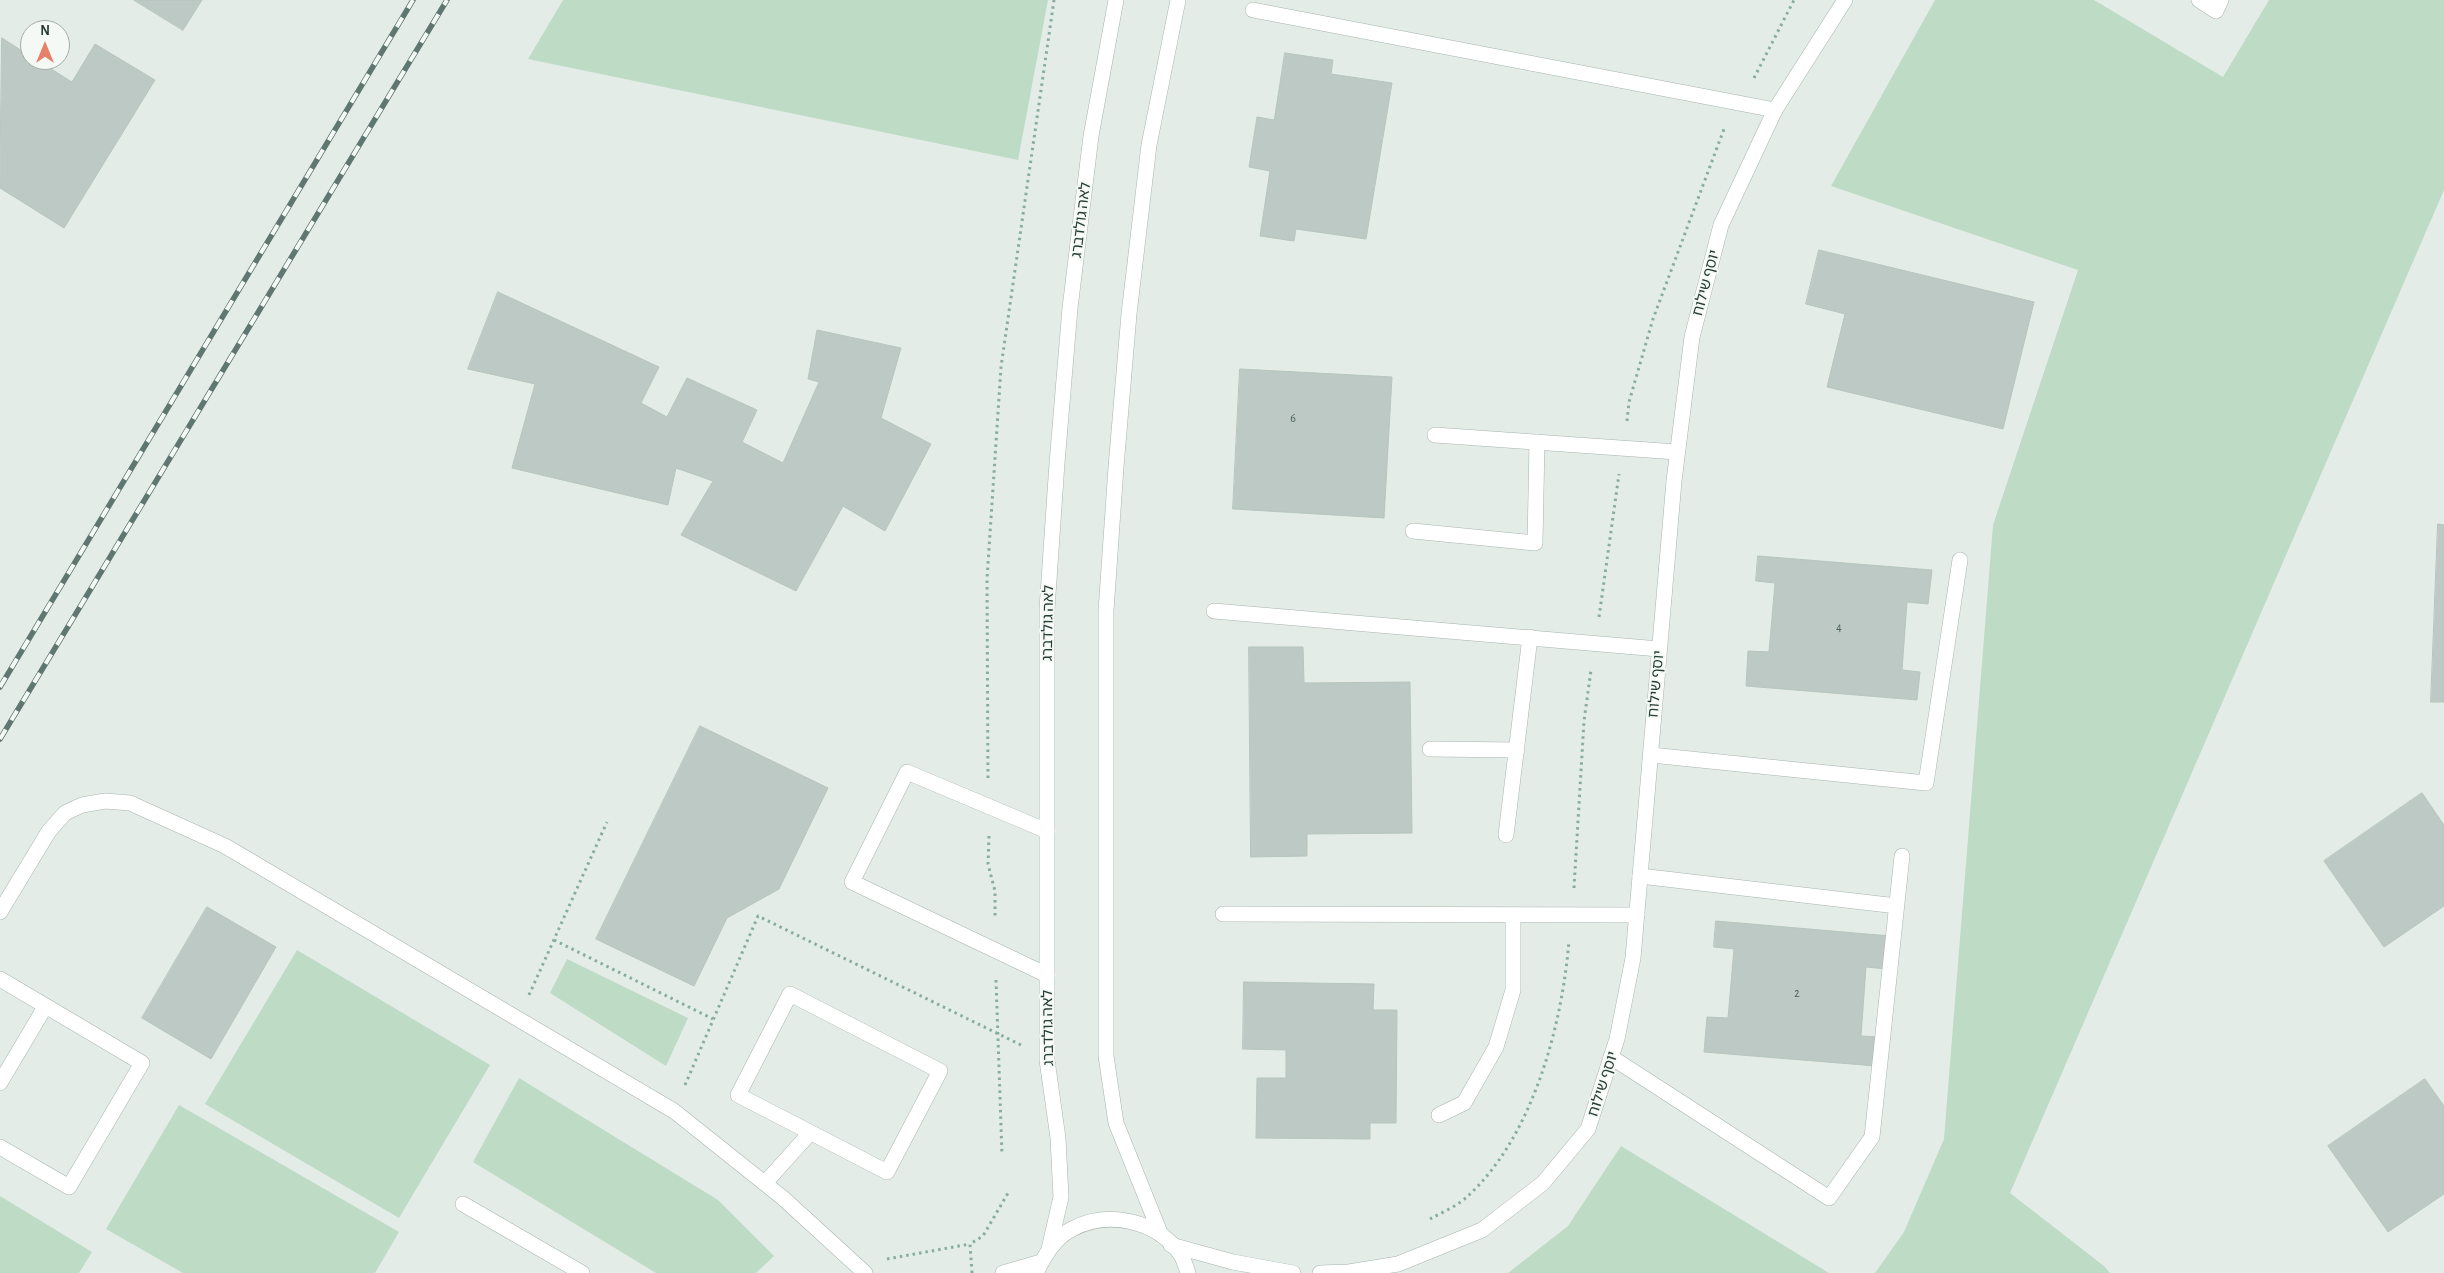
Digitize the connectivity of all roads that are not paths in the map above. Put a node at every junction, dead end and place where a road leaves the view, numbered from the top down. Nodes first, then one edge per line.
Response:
1 (1116, 0) edge
2 (1178, 0) edge
3 (1845, 0) edge
4 (2199, 0) edge
5 (2221, 0) edge
6 (1252, 10) dead end
7 (1775, 110) junction
8 (1435, 435) dead end
9 (1537, 442) junction
10 (1677, 452) junction
11 (1413, 531) dead end
12 (1960, 560) dead end
13 (1214, 611) dead end
14 (1530, 637) junction
15 (1660, 649) junction
16 (1430, 749) dead end
17 (1517, 750) junction
18 (1650, 755) junction
19 (1047, 831) junction
20 (1506, 835) dead end
21 (1902, 856) dead end
22 (1640, 876) junction
23 (1897, 906) junction
24 (0, 912) edge
25 (1223, 914) dead end
26 (1513, 915) junction
27 (1637, 915) junction
28 (1047, 975) junction
29 (0, 979) edge
30 (45, 1007) junction
31 (1611, 1057) junction
32 (0, 1083) edge
33 (1439, 1115) dead end
34 (810, 1133) junction
35 (0, 1147) edge
36 (765, 1183) junction
37 (463, 1204) dead end
38 (1166, 1240) junction
39 (1049, 1249) junction
40 (1038, 1268) edge
41 (862, 1270) edge
42 (1361, 1271) edge
43 (582, 1273) edge
44 (1003, 1273) edge
45 (1188, 1273) edge
46 (1293, 1273) edge
47 (1320, 1273) edge

1 - 19 street, לאה גולדברג
2 - 38 street
3 - 7 street, יוסף שילוח
4 - 5 street
6 - 7 street
7 - 10 street, יוסף שילוח
8 - 9 street
9 - 10 street
9 - 11 street
10 - 15 street, יוסף שילוח
12 - 18 street
13 - 14 street
14 - 15 street
14 - 17 street
15 - 18 street, יוסף שילוח
16 - 17 street
17 - 20 street
18 - 22 street, יוסף שילוח
19 - 28 street, לאה גולדברג
19 - 28 street
21 - 23 street
22 - 23 street
22 - 27 street, יוסף שילוח
23 - 31 street
24 - 36 street
25 - 26 street
26 - 27 street
26 - 33 street
27 - 31 street, יוסף שילוח
28 - 39 street, לאה גולדברג
29 - 30 street
30 - 32 street
30 - 35 street
31 - 42 street, יוסף שילוח
34 - 34 street
34 - 36 street
36 - 41 street
37 - 43 street
38 - 39 street
38 - 45 street
38 - 46 street
39 - 40 street
40 - 44 street
42 - 47 street, יוסף שילוח

